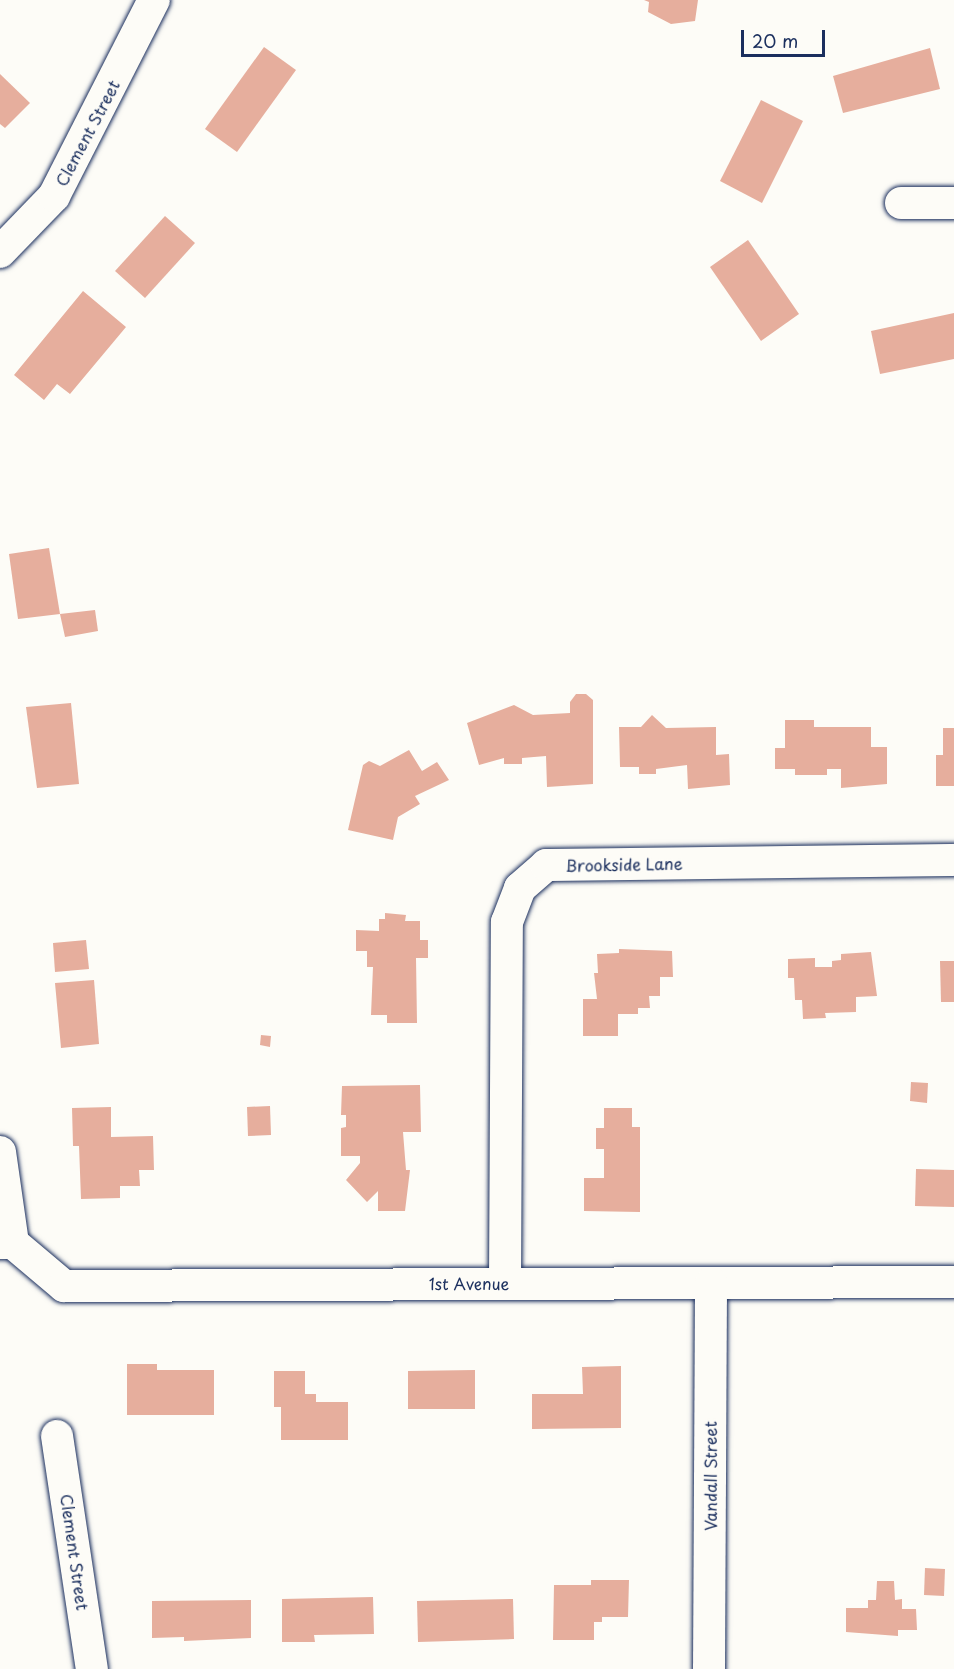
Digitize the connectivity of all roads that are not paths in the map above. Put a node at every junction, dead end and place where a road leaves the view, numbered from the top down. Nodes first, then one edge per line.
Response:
1 (154, 0) edge
2 (902, 203) dead end
3 (954, 203) edge
4 (0, 252) edge
5 (954, 860) edge
6 (0, 1152) edge
7 (7, 1243) edge
8 (954, 1282) edge
9 (505, 1283) junction
10 (711, 1283) junction
11 (57, 1436) dead end
12 (92, 1669) edge
13 (709, 1669) edge

1 - 4 street, Clement Street
2 - 3 street
5 - 9 street, Brookside Lane
6 - 7 street
7 - 9 street, 1st Avenue
8 - 10 street, 1st Avenue
9 - 10 street, 1st Avenue
10 - 13 street, Vandall Street
11 - 12 street, Clement Street

